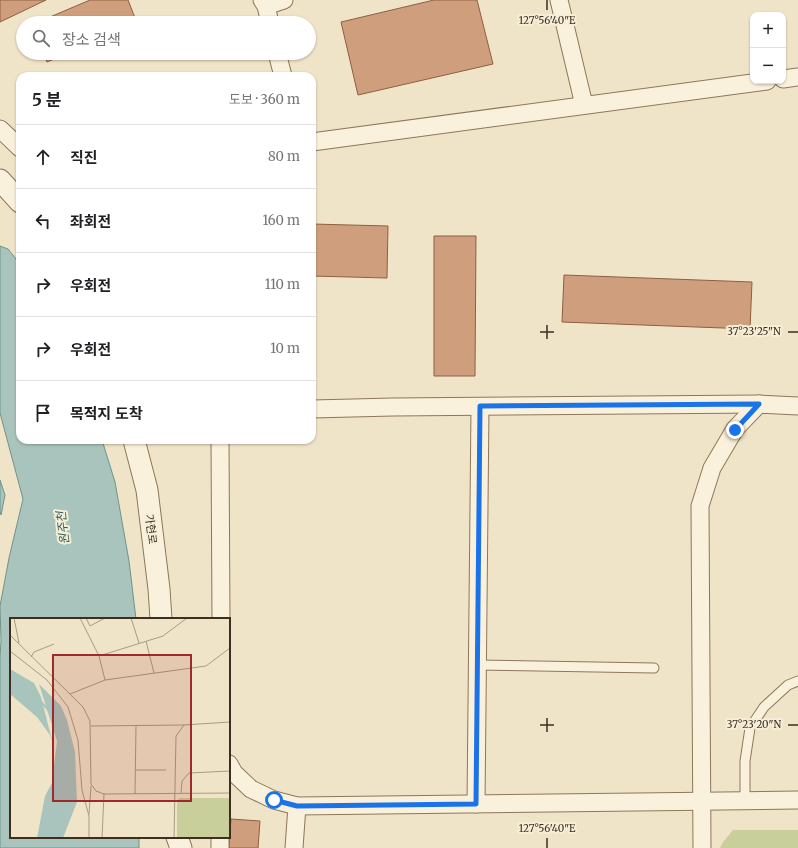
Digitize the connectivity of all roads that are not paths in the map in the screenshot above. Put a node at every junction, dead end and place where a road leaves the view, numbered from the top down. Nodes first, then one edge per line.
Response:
1 (284, 0) edge
2 (559, 0) edge
3 (264, 3) edge
4 (268, 16) edge
5 (279, 60) edge
6 (282, 72) edge
7 (798, 76) edge
8 (786, 78) edge
9 (750, 83) edge
10 (584, 105) junction
11 (0, 129) edge
12 (316, 141) edge
13 (16, 144) edge
14 (0, 180) edge
15 (16, 198) edge
16 (759, 404) junction
17 (480, 406) junction
18 (798, 406) edge
19 (316, 409) edge
20 (135, 444) edge
21 (220, 444) edge
22 (161, 618) edge
23 (221, 618) edge
24 (477, 665) junction
25 (654, 668) dead end
26 (798, 681) edge
27 (230, 766) edge
28 (798, 800) edge
29 (745, 801) junction
30 (702, 802) junction
31 (476, 804) junction
32 (297, 806) junction
33 (177, 838) edge
34 (181, 848) edge
35 (294, 848) edge
36 (702, 848) edge

1 - 3 street
2 - 10 street
3 - 4 street
5 - 6 street
7 - 8 street
9 - 10 street
10 - 12 street
11 - 13 street
14 - 15 street
16 - 17 street
16 - 18 street
16 - 30 street
17 - 19 street
17 - 24 street
20 - 22 street, 가현로
21 - 23 street
24 - 25 lane
24 - 31 street
26 - 29 lane
27 - 32 street
28 - 29 street
29 - 30 street
30 - 31 street
30 - 36 street
31 - 32 street
32 - 35 street
33 - 34 street

